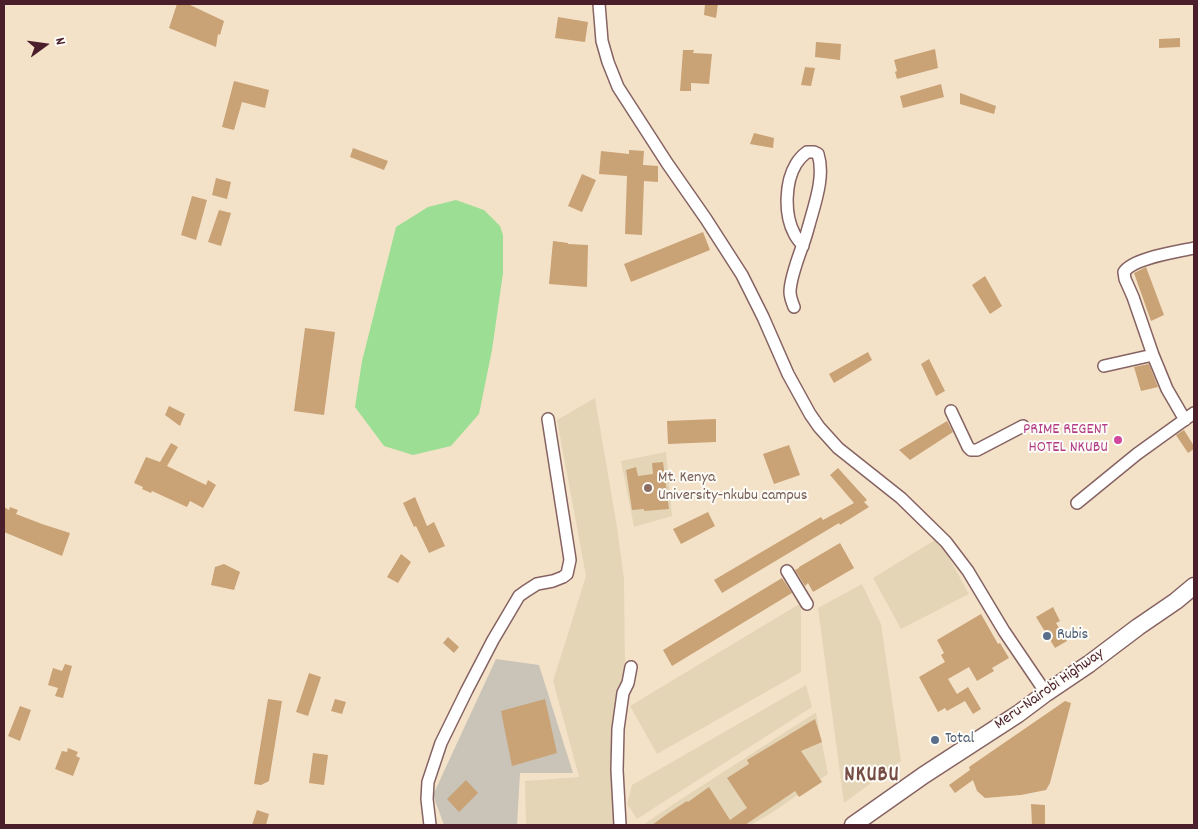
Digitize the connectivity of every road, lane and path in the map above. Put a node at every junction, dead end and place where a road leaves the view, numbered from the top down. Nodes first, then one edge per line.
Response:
1 (599, 4) edge
2 (803, 246) junction
3 (1194, 248) edge
4 (794, 307) dead end
5 (1153, 355) junction
6 (1104, 366) dead end
7 (950, 411) dead end
8 (1194, 413) edge
9 (548, 419) dead end
10 (1185, 420) junction
11 (1024, 426) dead end
12 (1077, 503) dead end
13 (787, 571) dead end
14 (1194, 586) edge
15 (807, 604) dead end
16 (631, 667) dead end
17 (1046, 693) junction
18 (430, 825) edge
19 (620, 825) edge
20 (853, 825) edge

1 - 17 street
2 - 2 street
2 - 4 street
3 - 5 street
5 - 6 street
5 - 10 street
7 - 11 street
8 - 10 street
9 - 18 street
10 - 12 street
13 - 15 street
14 - 17 highway, Meru-Nairobi Highway
16 - 19 street
17 - 20 highway, Meru-Nairobi Highway

